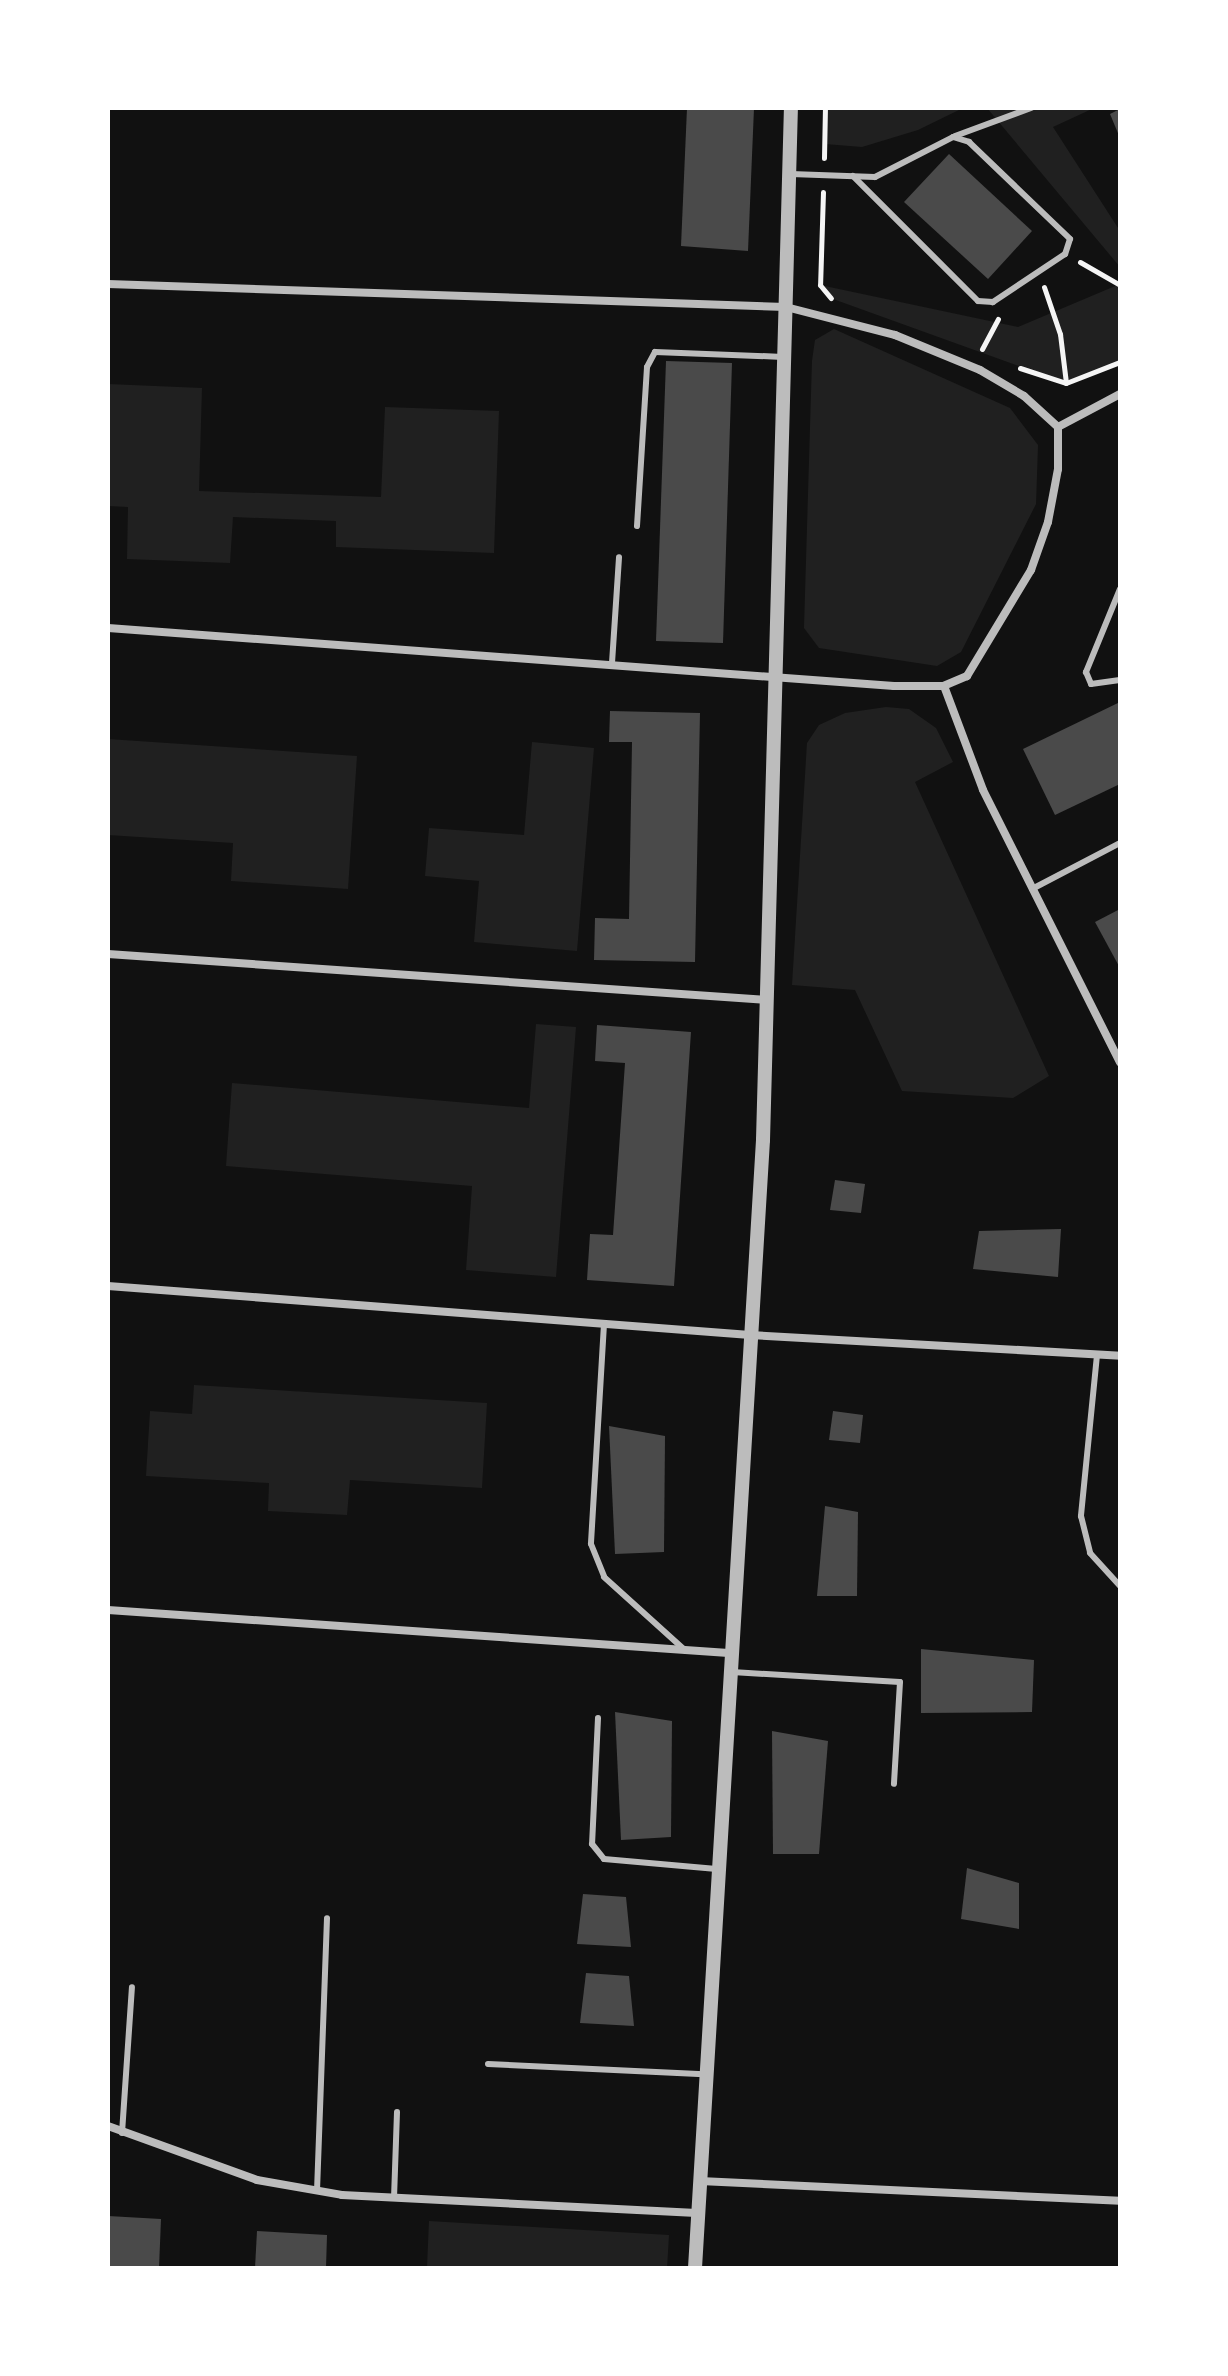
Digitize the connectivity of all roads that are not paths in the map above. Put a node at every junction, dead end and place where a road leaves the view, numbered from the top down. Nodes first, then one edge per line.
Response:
1 (791, 108) edge
2 (1031, 108) edge
3 (953, 137) junction
4 (789, 174) junction
5 (853, 176) junction
6 (108, 284) edge
7 (786, 307) junction
8 (785, 357) junction
9 (1120, 394) edge
10 (1058, 427) junction
11 (637, 526) dead end
12 (619, 557) dead end
13 (1120, 589) edge
14 (108, 628) edge
15 (612, 663) junction
16 (778, 675) junction
17 (1120, 680) edge
18 (944, 686) junction
19 (1120, 843) edge
20 (1032, 889) junction
21 (108, 954) edge
22 (767, 1000) junction
23 (1120, 1062) edge
24 (108, 1286) edge
25 (604, 1324) junction
26 (750, 1335) junction
27 (1097, 1355) junction
28 (1120, 1356) edge
29 (1120, 1586) edge
30 (108, 1610) edge
31 (686, 1651) junction
32 (729, 1653) junction
33 (728, 1672) junction
34 (598, 1718) dead end
35 (894, 1784) dead end
36 (717, 1869) junction
37 (327, 1918) dead end
38 (132, 1987) dead end
39 (488, 2064) dead end
40 (704, 2074) junction
41 (397, 2112) dead end
42 (108, 2126) edge
43 (122, 2133) junction
44 (699, 2181) junction
45 (317, 2191) junction
46 (1120, 2191) edge
47 (394, 2198) junction
48 (1117, 2201) edge
49 (697, 2213) junction
50 (695, 2268) edge

1 - 4 street
2 - 3 lane
3 - 5 lane
3 - 5 lane
4 - 5 lane
4 - 7 street
6 - 7 street
7 - 8 street
7 - 10 street
8 - 11 lane
8 - 16 street
9 - 10 street
10 - 18 street
12 - 15 lane
13 - 17 lane
14 - 15 street
15 - 16 street
16 - 18 street
16 - 22 street
18 - 20 street
19 - 20 lane
20 - 23 street
21 - 22 street
22 - 26 street
24 - 25 street
25 - 26 street
25 - 31 lane
26 - 27 street
26 - 32 street
27 - 28 street
27 - 29 lane
30 - 31 street
31 - 32 street
32 - 33 street
33 - 35 lane
33 - 36 street
34 - 36 lane
36 - 40 street
37 - 45 lane
38 - 43 lane
39 - 40 lane
40 - 44 street
41 - 47 lane
42 - 43 street
43 - 45 street
44 - 48 street
44 - 49 street
45 - 47 street
46 - 48 lane
47 - 49 street
49 - 50 street

